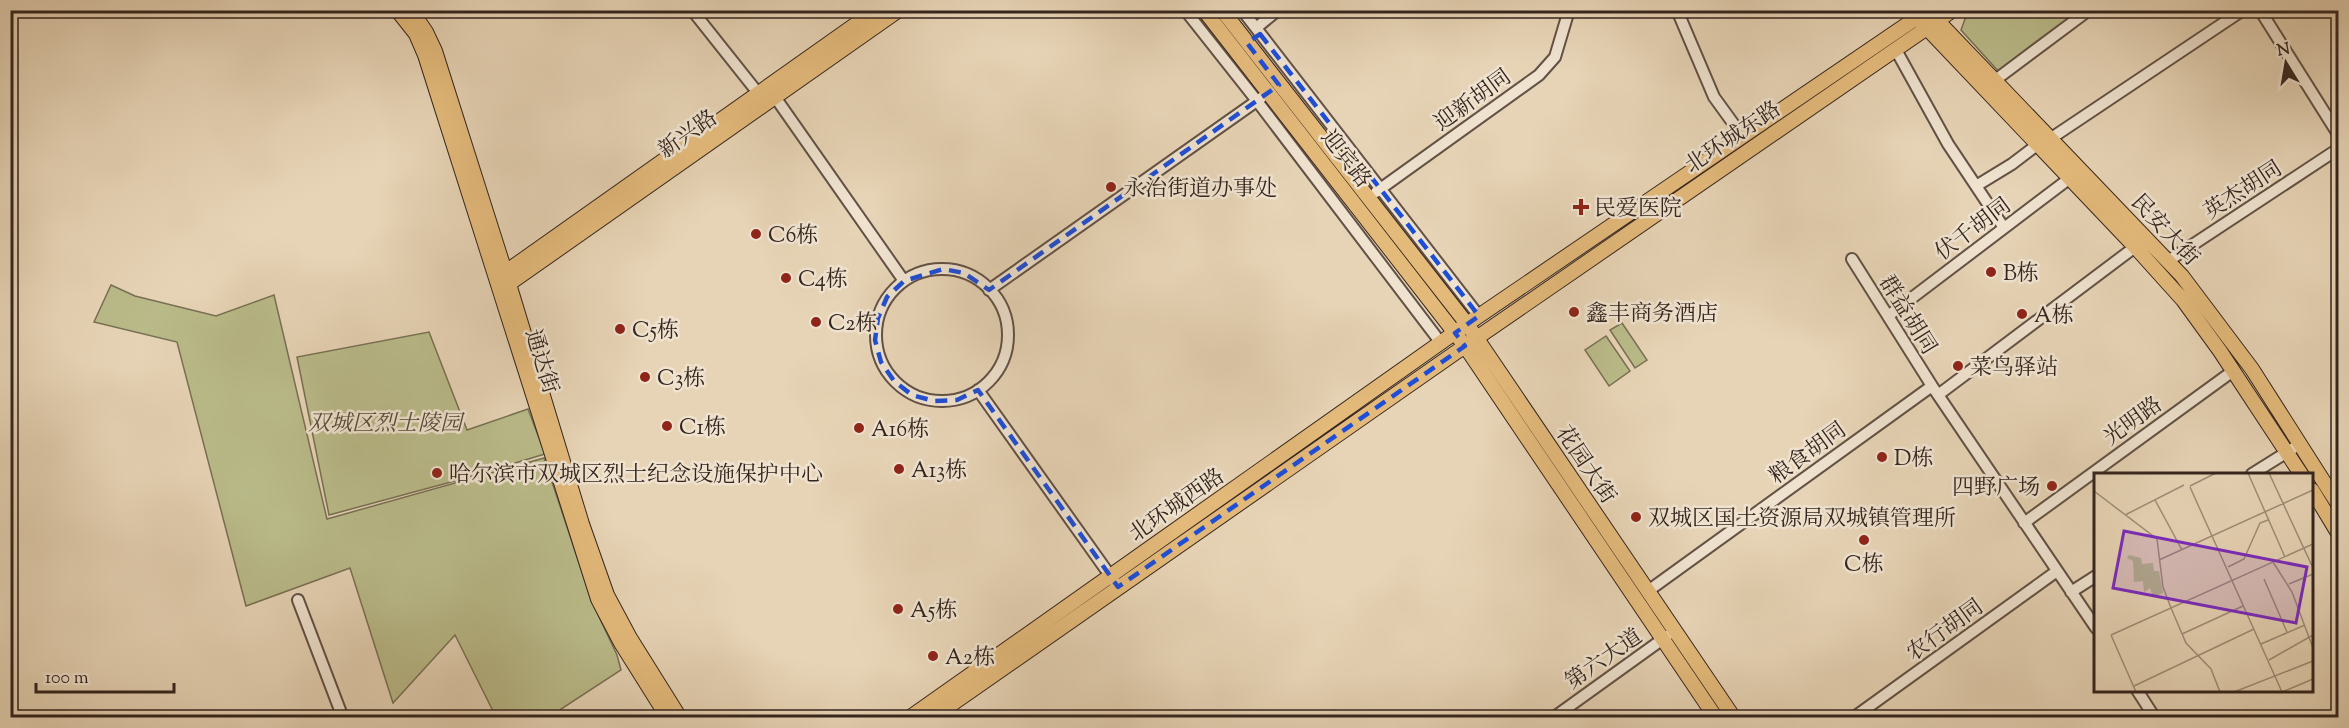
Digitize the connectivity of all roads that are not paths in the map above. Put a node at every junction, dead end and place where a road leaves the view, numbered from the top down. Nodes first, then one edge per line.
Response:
1 (397, 10) edge
2 (411, 10) edge
3 (692, 10) edge
4 (876, 10) edge
5 (899, 10) edge
6 (1185, 10) edge
7 (1204, 10) edge
8 (1222, 10) edge
9 (1242, 10) edge
10 (1278, 10) edge
11 (1569, 10) edge
12 (1677, 10) edge
13 (1953, 10) edge
14 (2084, 10) edge
15 (2243, 10) edge
16 (2260, 10) edge
17 (1928, 18) edge
18 (1258, 31) junction
19 (1247, 43) junction
20 (1896, 50) junction
21 (1994, 81) junction
22 (1268, 93) junction
23 (766, 95) junction
24 (2338, 134) edge
25 (1743, 137) junction
26 (2044, 142) junction
27 (2338, 149) edge
28 (2075, 175) junction
29 (1976, 186) junction
30 (1381, 189) junction
31 (1369, 198) junction
32 (2004, 228) junction
33 (2135, 247) junction
34 (1852, 259) dead end
35 (2168, 261) junction
36 (904, 281) junction
37 (502, 282) junction
38 (989, 290) junction
39 (1888, 316) junction
40 (1473, 320) junction
41 (1455, 333) junction
42 (1470, 342) junction
43 (1441, 343) junction
44 (2234, 371) junction
45 (978, 390) junction
46 (1935, 390) junction
47 (2300, 444) junction
48 (2287, 452) junction
49 (2254, 473) edge
50 (2300, 473) edge
51 (2313, 492) edge
52 (2338, 504) edge
53 (2024, 523) junction
54 (2338, 533) edge
55 (2057, 571) junction
56 (2094, 577) edge
57 (1115, 582) junction
58 (1648, 591) junction
59 (2071, 592) junction
60 (298, 600) dead end
61 (2094, 625) edge
62 (1676, 630) junction
63 (1663, 639) junction
64 (2138, 692) edge
65 (343, 717) edge
66 (668, 717) edge
67 (680, 717) edge
68 (909, 717) edge
69 (932, 717) edge
70 (1553, 717) edge
71 (1716, 717) edge
72 (1734, 717) edge
73 (1853, 717) edge
74 (2156, 717) edge

1 - 37 main road, 通达街
2 - 37 main road, 通达街
3 - 23 street
4 - 23 main road, 新兴路
5 - 23 main road, 新兴路
6 - 22 street
7 - 22 main road, 迎宾路
8 - 19 main road, 迎宾路
9 - 18 street
10 - 18 street
11 - 30 street, 迎新胡同
12 - 25 street
13 - 17 main road, 北环城东路
14 - 21 street
15 - 26 street
16 - 24 street
17 - 20 main road, 北环城东路
17 - 21 main road, 民安大街
17 - 25 main road, 北环城东路
17 - 26 main road, 民安大街
18 - 19 street
18 - 30 street
19 - 22 main road, 迎宾路
20 - 29 street
20 - 42 main road, 北环城东路
21 - 26 main road, 民安大街
22 - 31 main road, 迎宾路
22 - 38 street
22 - 41 main road, 迎宾路
22 - 43 street
23 - 36 street
23 - 37 main road, 新兴路
25 - 40 main road, 北环城东路
26 - 28 main road, 民安大街
26 - 29 street
27 - 35 street, 英杰胡同
28 - 32 street, 伏千胡同
28 - 33 main road, 民安大街
28 - 35 main road, 民安大街
29 - 32 street
30 - 31 street, 迎新胡同
30 - 40 street
31 - 40 main road, 迎宾路
32 - 39 street, 伏千胡同
33 - 44 main road, 民安大街
33 - 46 street, 粮食胡同
34 - 39 street, 群益胡同
35 - 47 main road, 民安大街
36 - 38 street
36 - 45 street
37 - 66 main road, 通达街
37 - 67 main road, 通达街
38 - 45 street
39 - 46 street, 群益胡同
40 - 41 main road, 北环城西路
40 - 42 main road, 花园大街
41 - 42 main road, 花园大街
41 - 43 main road, 北环城西路
42 - 57 main road, 北环城西路
42 - 58 main road, 花园大街
42 - 63 main road, 花园大街
43 - 57 main road, 北环城西路
44 - 48 main road, 民安大街
44 - 53 street, 光明路
45 - 57 street
46 - 53 street, 群益胡同
46 - 58 street, 粮食胡同
47 - 48 street
47 - 52 main road, 民安大街
48 - 49 street
48 - 50 main road, 民安大街
51 - 54 main road
53 - 55 street, 群益胡同
55 - 59 street, 群益胡同
55 - 73 street, 农行胡同
56 - 59 street
57 - 68 main road, 北环城西路
57 - 69 main road, 北环城西路
58 - 62 main road, 花园大街
59 - 61 street, 群益胡同
60 - 65 street
62 - 63 street, 第六大道
62 - 72 main road, 花园大街
63 - 70 street, 第六大道
63 - 71 main road, 花园大街
64 - 74 street

